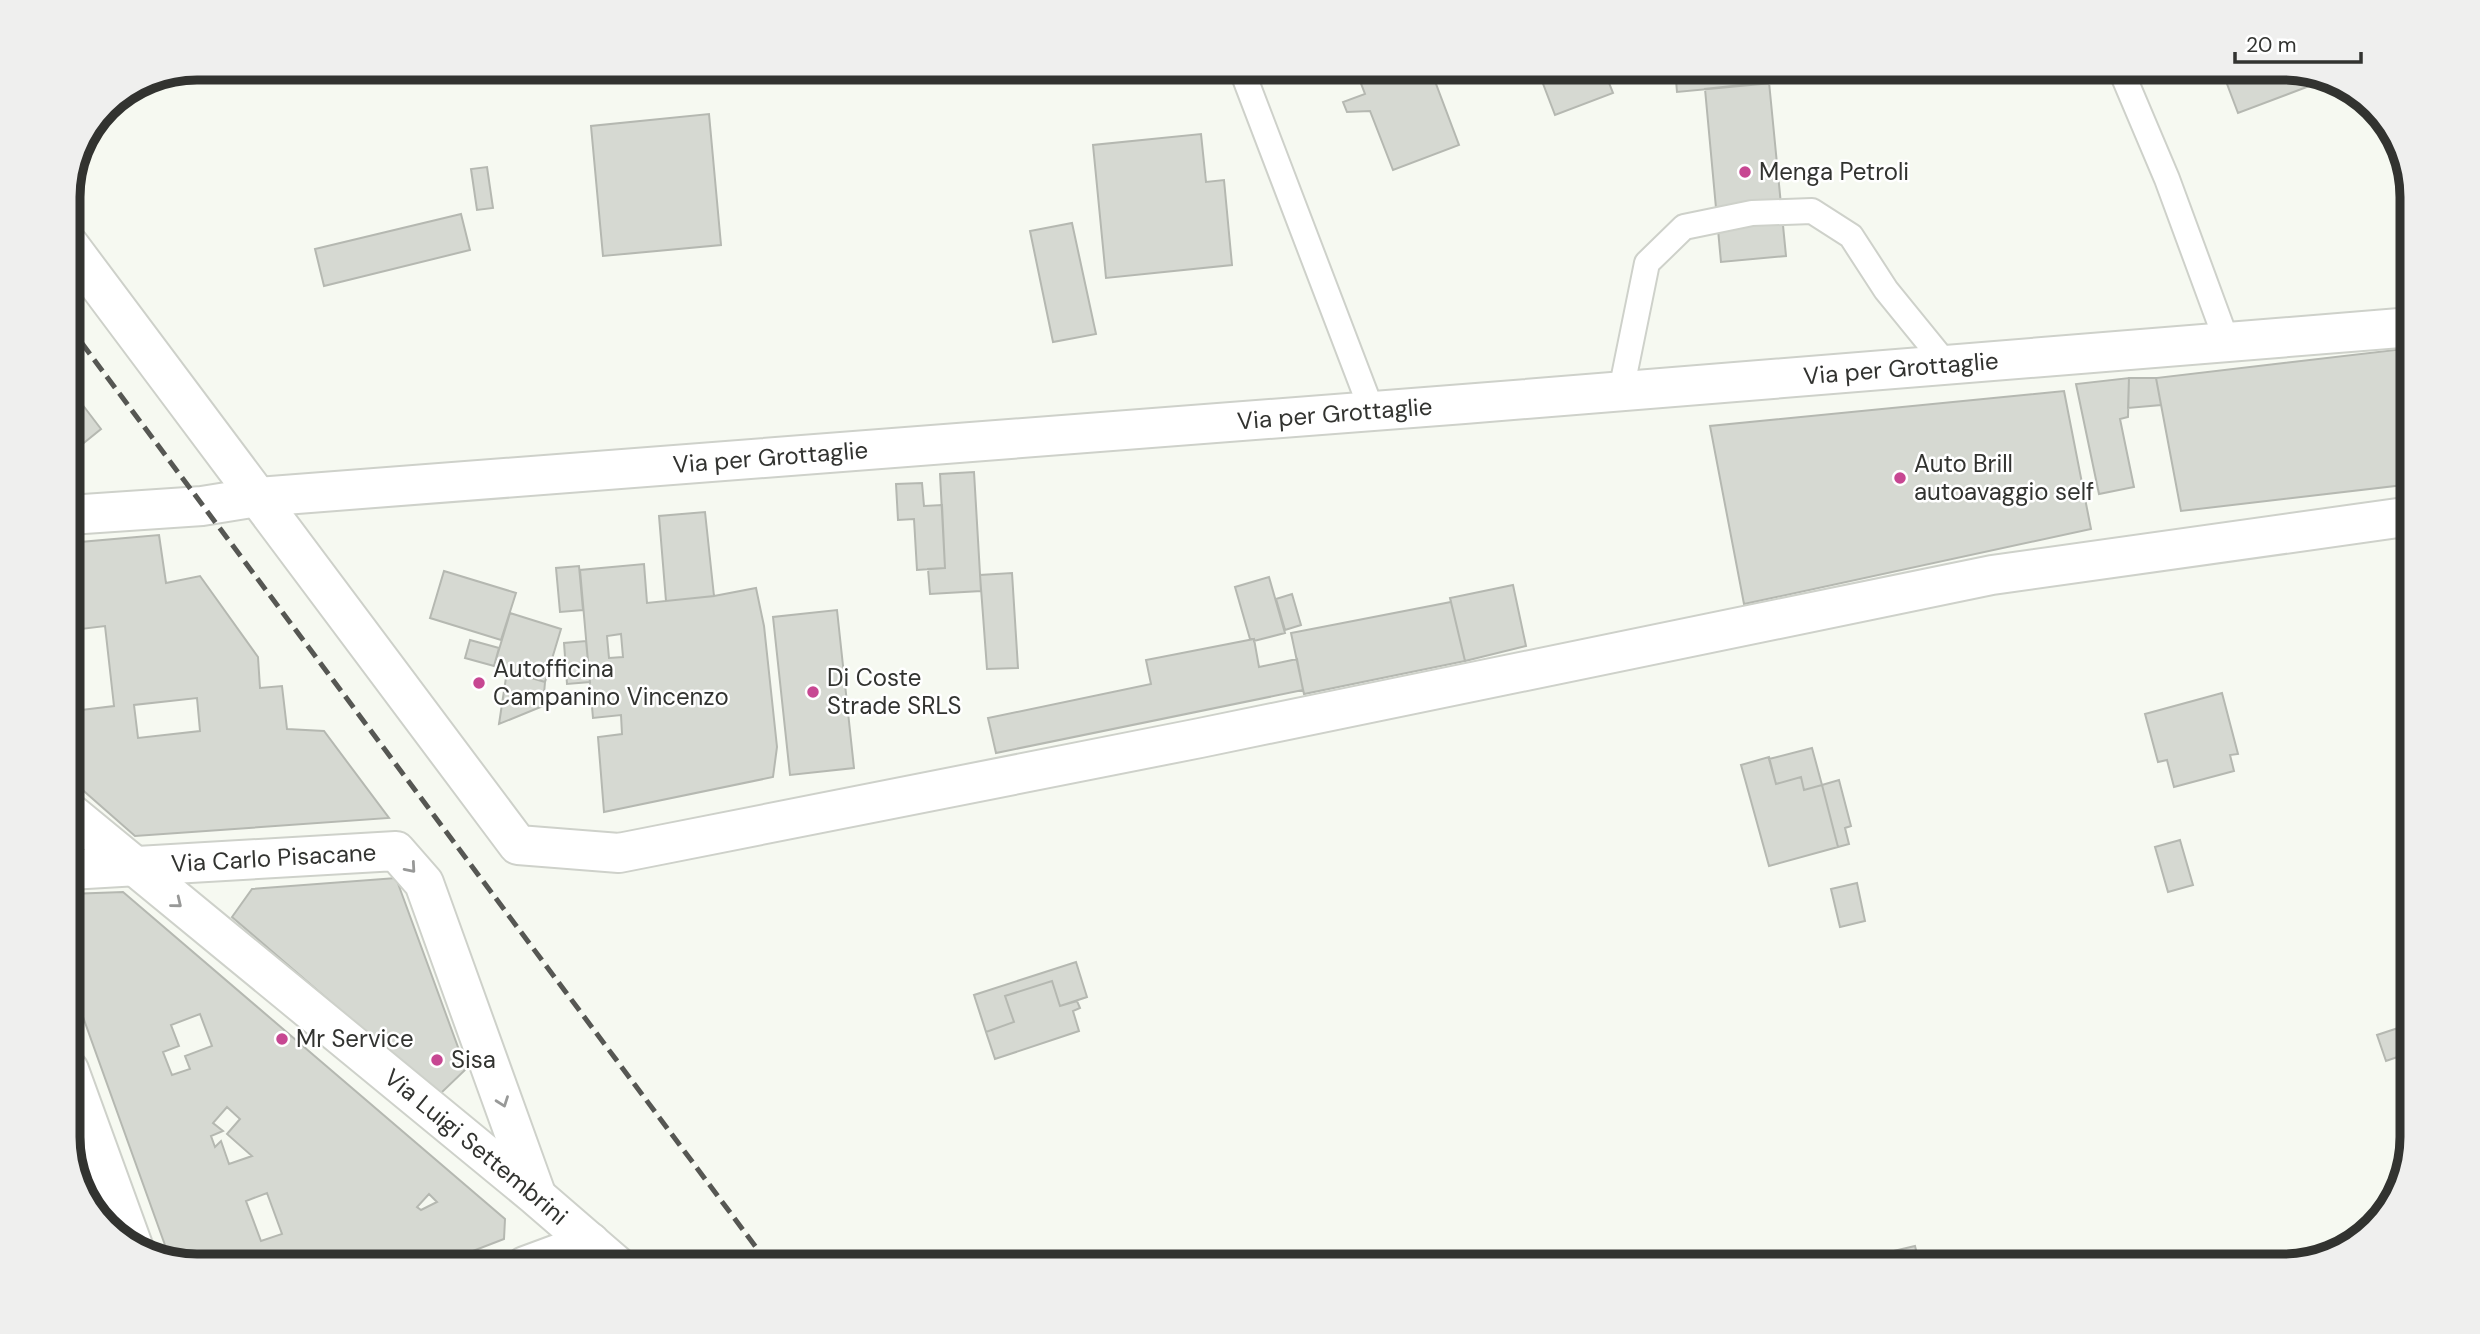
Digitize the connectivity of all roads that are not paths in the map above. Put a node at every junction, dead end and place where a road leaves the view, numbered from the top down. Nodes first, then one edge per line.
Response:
1 (1246, 80) edge
2 (2125, 80) edge
3 (81, 262) edge
4 (2399, 328) edge
5 (2227, 342) junction
6 (1947, 365) junction
7 (1621, 391) junction
8 (1372, 411) junction
9 (258, 498) junction
10 (81, 514) edge
11 (2399, 518) edge
12 (81, 822) edge
13 (131, 865) junction
14 (81, 869) edge
15 (81, 1103) edge
16 (536, 1196) junction
17 (127, 1229) edge
18 (603, 1254) edge

1 - 8 lane
2 - 5 lane
3 - 9 street
4 - 5 street, Via per Grottaglie
5 - 6 street, Via per Grottaglie
6 - 7 street, Via per Grottaglie
6 - 7 lane
7 - 8 street, Via per Grottaglie
8 - 9 street, Via per Grottaglie
9 - 10 street, Via per Grottaglie
9 - 11 street
12 - 13 street, Via Luigi Settembrini
13 - 14 street, Via Carlo Pisacane
13 -> 16 street, Via Luigi Settembrini
13 -> 16 street, Via Carlo Pisacane
15 - 17 street
16 - 18 street, Via Luigi Settembrini

